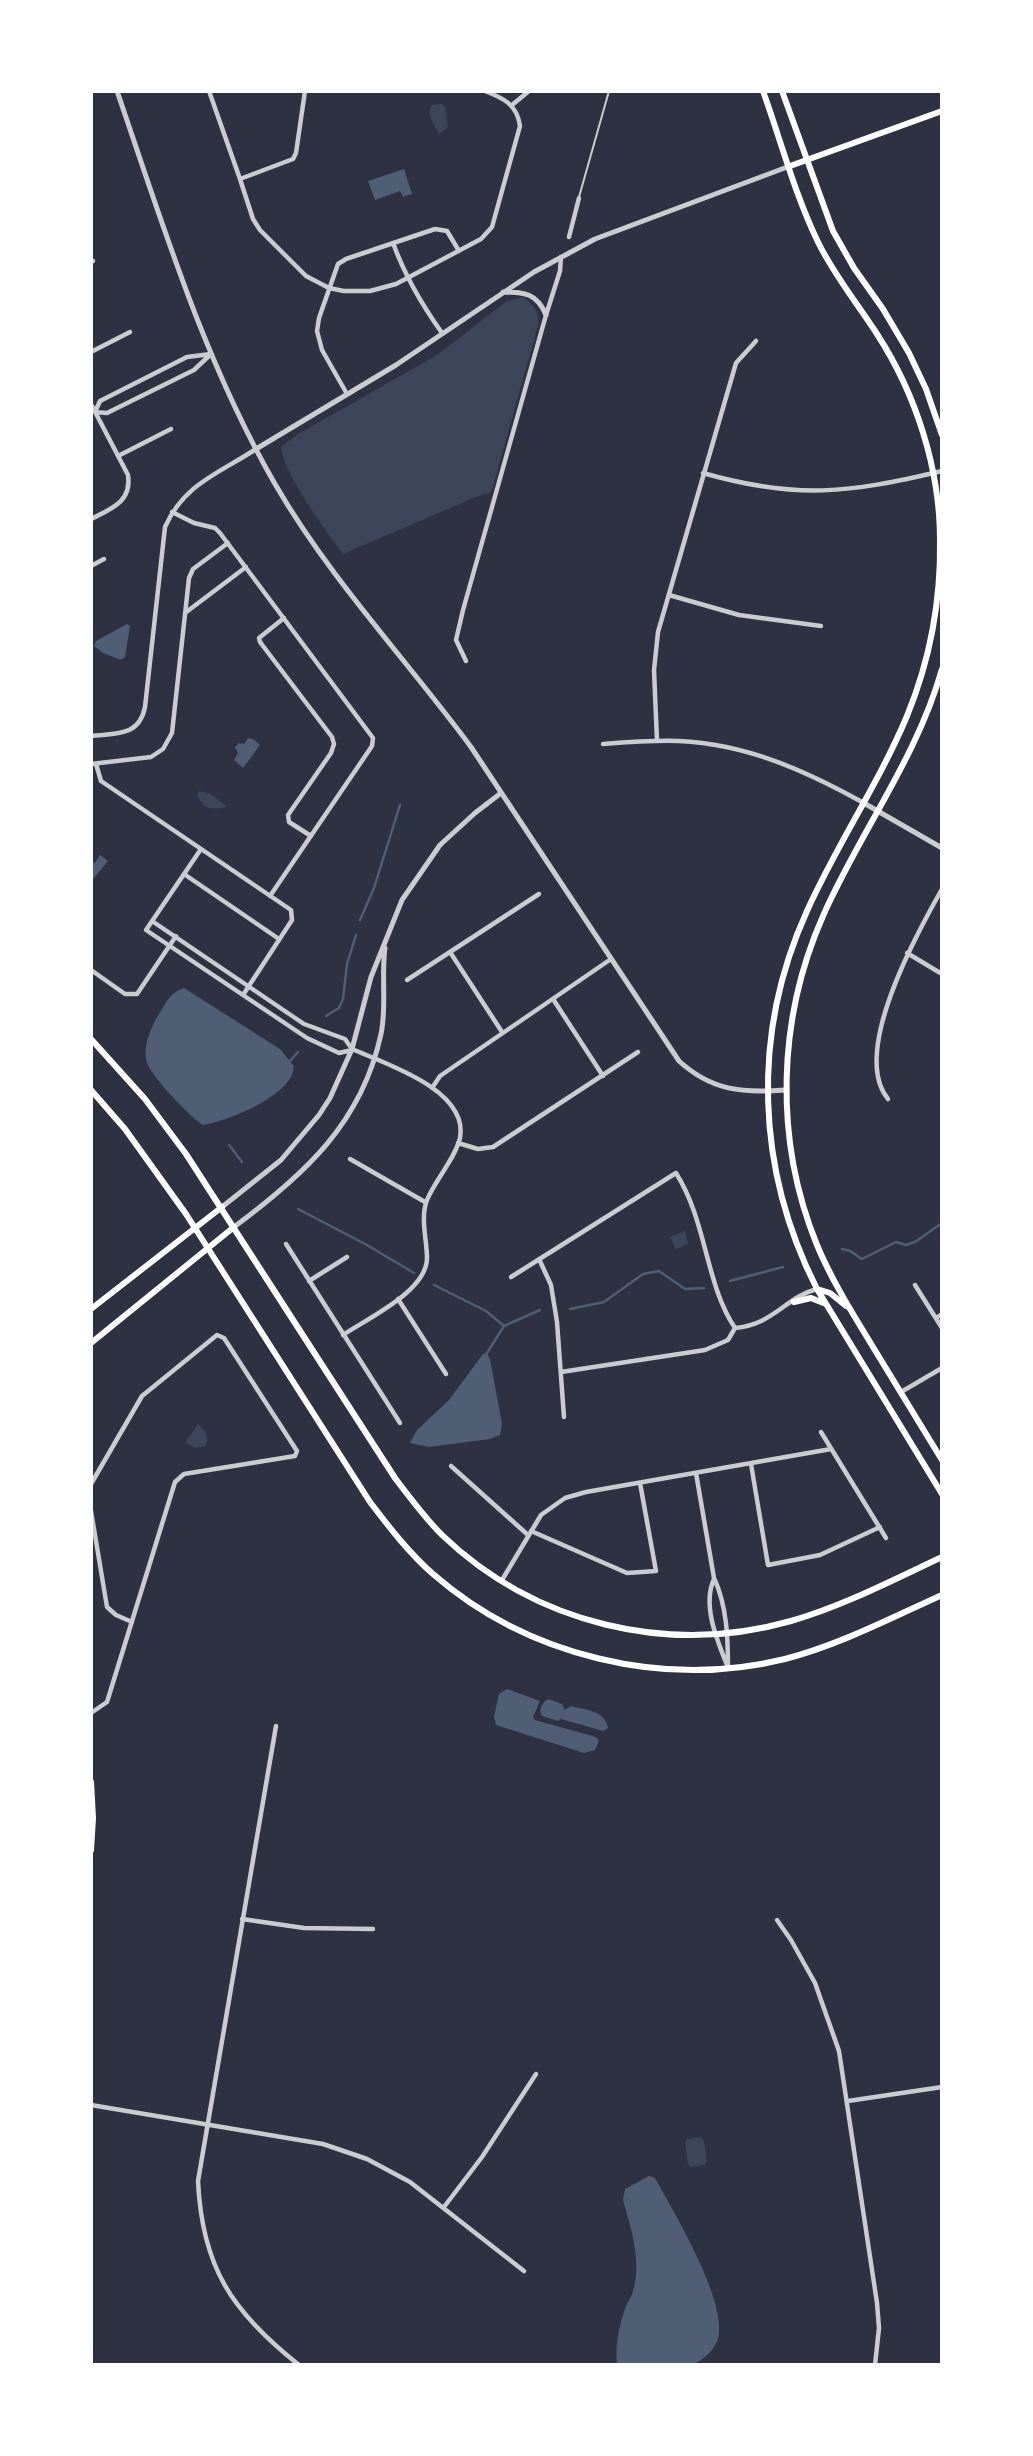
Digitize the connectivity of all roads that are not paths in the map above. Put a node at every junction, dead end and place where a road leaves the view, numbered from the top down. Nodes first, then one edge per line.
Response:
1 (117, 91) edge
2 (209, 91) edge
3 (305, 91) edge
4 (485, 91) edge
5 (529, 91) edge
6 (609, 91) edge
7 (763, 91) edge
8 (782, 91) edge
9 (512, 105) junction
10 (942, 111) edge
11 (807, 160) junction
12 (790, 166) junction
13 (240, 179) junction
14 (579, 198) joint
15 (569, 237) dead end
16 (393, 243) junction
17 (459, 251) junction
18 (561, 257) junction
19 (408, 278) junction
20 (329, 288) junction
21 (503, 292) junction
22 (546, 315) junction
23 (130, 332) dead end
24 (442, 333) junction
25 (756, 341) dead end
26 (91, 352) edge
27 (211, 355) junction
28 (347, 394) junction
29 (91, 404) edge
30 (95, 412) junction
31 (171, 429) dead end
32 (942, 435) edge
33 (256, 449) junction
34 (118, 456) junction
35 (942, 471) edge
36 (704, 473) junction
37 (933, 473) junction
38 (172, 512) junction
39 (91, 519) edge
40 (228, 543) junction
41 (104, 559) dead end
42 (91, 566) edge
43 (246, 567) junction
44 (669, 595) junction
45 (185, 613) junction
46 (284, 618) junction
47 (821, 626) dead end
48 (466, 661) dead end
49 (942, 669) edge
50 (91, 736) edge
51 (657, 741) junction
52 (603, 744) dead end
53 (93, 764) edge
54 (501, 793) junction
55 (862, 803) junction
56 (878, 811) junction
57 (311, 836) junction
58 (942, 848) edge
59 (201, 849) junction
60 (184, 874) junction
61 (942, 889) edge
62 (539, 894) dead end
63 (270, 896) junction
64 (152, 920) junction
65 (176, 936) junction
66 (279, 939) junction
67 (385, 944) junction
68 (169, 946) junction
69 (450, 952) junction
70 (907, 953) junction
71 (611, 959) junction
72 (91, 970) edge
73 (942, 974) edge
74 (407, 980) dead end
75 (248, 986) junction
76 (243, 995) junction
77 (553, 999) junction
78 (502, 1032) junction
79 (91, 1039) edge
80 (352, 1049) junction
81 (638, 1052) dead end
82 (373, 1058) junction
83 (603, 1076) junction
84 (432, 1088) junction
85 (91, 1090) edge
86 (785, 1090) junction
87 (767, 1091) junction
88 (888, 1099) dead end
89 (458, 1143) junction
90 (350, 1159) dead end
91 (426, 1202) junction
92 (222, 1208) junction
93 (234, 1227) junction
94 (195, 1229) junction
95 (286, 1244) dead end
96 (207, 1248) junction
97 (346, 1257) dead end
98 (539, 1259) junction
99 (511, 1277) dead end
100 (309, 1281) junction
101 (915, 1285) dead end
102 (817, 1289) junction
103 (398, 1299) junction
104 (794, 1301) junction
105 (827, 1305) junction
106 (91, 1309) edge
107 (850, 1309) junction
108 (942, 1314) edge
109 (936, 1318) junction
110 (735, 1328) junction
111 (942, 1328) edge
112 (343, 1335) junction
113 (91, 1343) edge
114 (942, 1368) edge
115 (561, 1372) junction
116 (446, 1374) dead end
117 (901, 1392) junction
118 (564, 1417) dead end
119 (400, 1423) dead end
120 (821, 1432) dead end
121 (831, 1449) junction
122 (942, 1460) edge
123 (751, 1464) junction
124 (452, 1466) dead end
125 (696, 1473) junction
126 (640, 1483) junction
127 (91, 1484) edge
128 (942, 1494) edge
129 (91, 1511) edge
130 (880, 1527) junction
131 (529, 1533) junction
132 (886, 1538) dead end
133 (942, 1558) edge
134 (714, 1578) junction
135 (502, 1580) junction
136 (942, 1595) edge
137 (132, 1622) junction
138 (727, 1633) junction
139 (716, 1634) junction
140 (728, 1668) junction
141 (91, 1713) edge
142 (275, 1726) dead end
143 (91, 1782) edge
144 (91, 1850) edge
145 (242, 1919) junction
146 (777, 1920) dead end
147 (373, 1929) dead end
148 (536, 2074) dead end
149 (942, 2087) edge
150 (848, 2101) junction
151 (91, 2105) edge
152 (206, 2124) junction
153 (444, 2207) junction
154 (524, 2271) dead end
155 (299, 2365) edge
156 (875, 2365) edge

1 - 27 street
2 - 13 street
3 - 13 street
4 - 9 street
5 - 9 street
6 - 14 lane
7 - 12 main road
8 - 11 main road
9 - 17 street
10 - 11 main road
11 - 12 main road
11 - 32 main road
12 - 18 street
12 - 37 main road
13 - 20 street
14 - 15 street
16 - 17 street
16 - 19 street
16 - 20 street
17 - 19 street
18 - 21 street
18 - 22 street
19 - 20 street
19 - 24 street
20 - 28 street
21 - 22 street
21 - 24 street
22 - 48 street
23 - 26 street
24 - 28 street
25 - 36 street
27 - 30 street
27 - 30 street
27 - 33 street
28 - 33 street
29 - 30 street
30 - 34 street
31 - 34 street
33 - 38 street
33 - 54 street
34 - 39 street
35 - 37 street
36 - 37 street
36 - 44 street
37 - 55 main road
38 - 40 street
38 - 50 street
40 - 43 street
40 - 45 street
41 - 42 street
43 - 45 street
43 - 46 street
44 - 47 street
44 - 51 street
45 - 53 street
46 - 57 street
46 - 57 street
49 - 56 main road
51 - 52 street
51 - 55 street
53 - 59 street
54 - 67 street
54 - 71 street
55 - 56 street
55 - 87 main road
56 - 58 street
56 - 86 main road
57 - 63 street
59 - 60 street
59 - 63 street
60 - 64 street
60 - 66 street
61 - 70 street
62 - 69 street
63 - 66 street
64 - 65 street
64 - 68 street
65 - 68 street
65 - 75 street
66 - 75 street
67 - 80 street
67 - 82 street
68 - 72 street
68 - 76 street
69 - 74 street
69 - 78 street
70 - 73 street
70 - 88 street
71 - 77 street
71 - 87 street
75 - 76 street
75 - 80 street
76 - 80 street
77 - 78 street
77 - 83 street
78 - 84 street
79 - 92 main road
80 - 82 street
80 - 92 street
81 - 83 street
82 - 84 street
82 - 93 street
83 - 89 street
84 - 89 street
85 - 94 main road
86 - 87 street
86 - 107 main road
87 - 102 main road
89 - 91 street
90 - 91 street
91 - 103 street
92 - 93 main road
92 - 94 main road
93 - 96 main road
93 - 135 main road
94 - 96 main road
94 - 106 main road
95 - 100 street
96 - 113 main road
96 - 140 main road
97 - 100 street
98 - 99 street
98 - 110 street
98 - 115 street
100 - 112 street
101 - 109 street
102 - 104 street
102 - 105 main road
102 - 107 main road
103 - 112 street
103 - 116 street
104 - 105 main road
104 - 110 street
105 - 128 main road
107 - 117 main road
108 - 109 street
109 - 111 street
110 - 115 street
112 - 119 street
114 - 117 street
115 - 118 street
117 - 122 main road
120 - 121 street
121 - 123 street
121 - 130 street
123 - 125 street
123 - 130 street
124 - 131 street
125 - 126 street
125 - 134 street
126 - 131 street
126 - 131 street
127 - 137 street
129 - 137 street
130 - 132 street
131 - 135 street
133 - 138 main road
134 - 138 street
134 - 139 street
135 - 139 main road
136 - 140 main road
137 - 141 street
138 - 139 main road
138 - 140 street
139 - 140 street
142 - 145 street
143 - 144 main road
145 - 147 street
145 - 152 street
146 - 150 street
148 - 153 street
149 - 150 street
150 - 156 street
151 - 152 street
152 - 153 street
152 - 155 street
153 - 154 street

